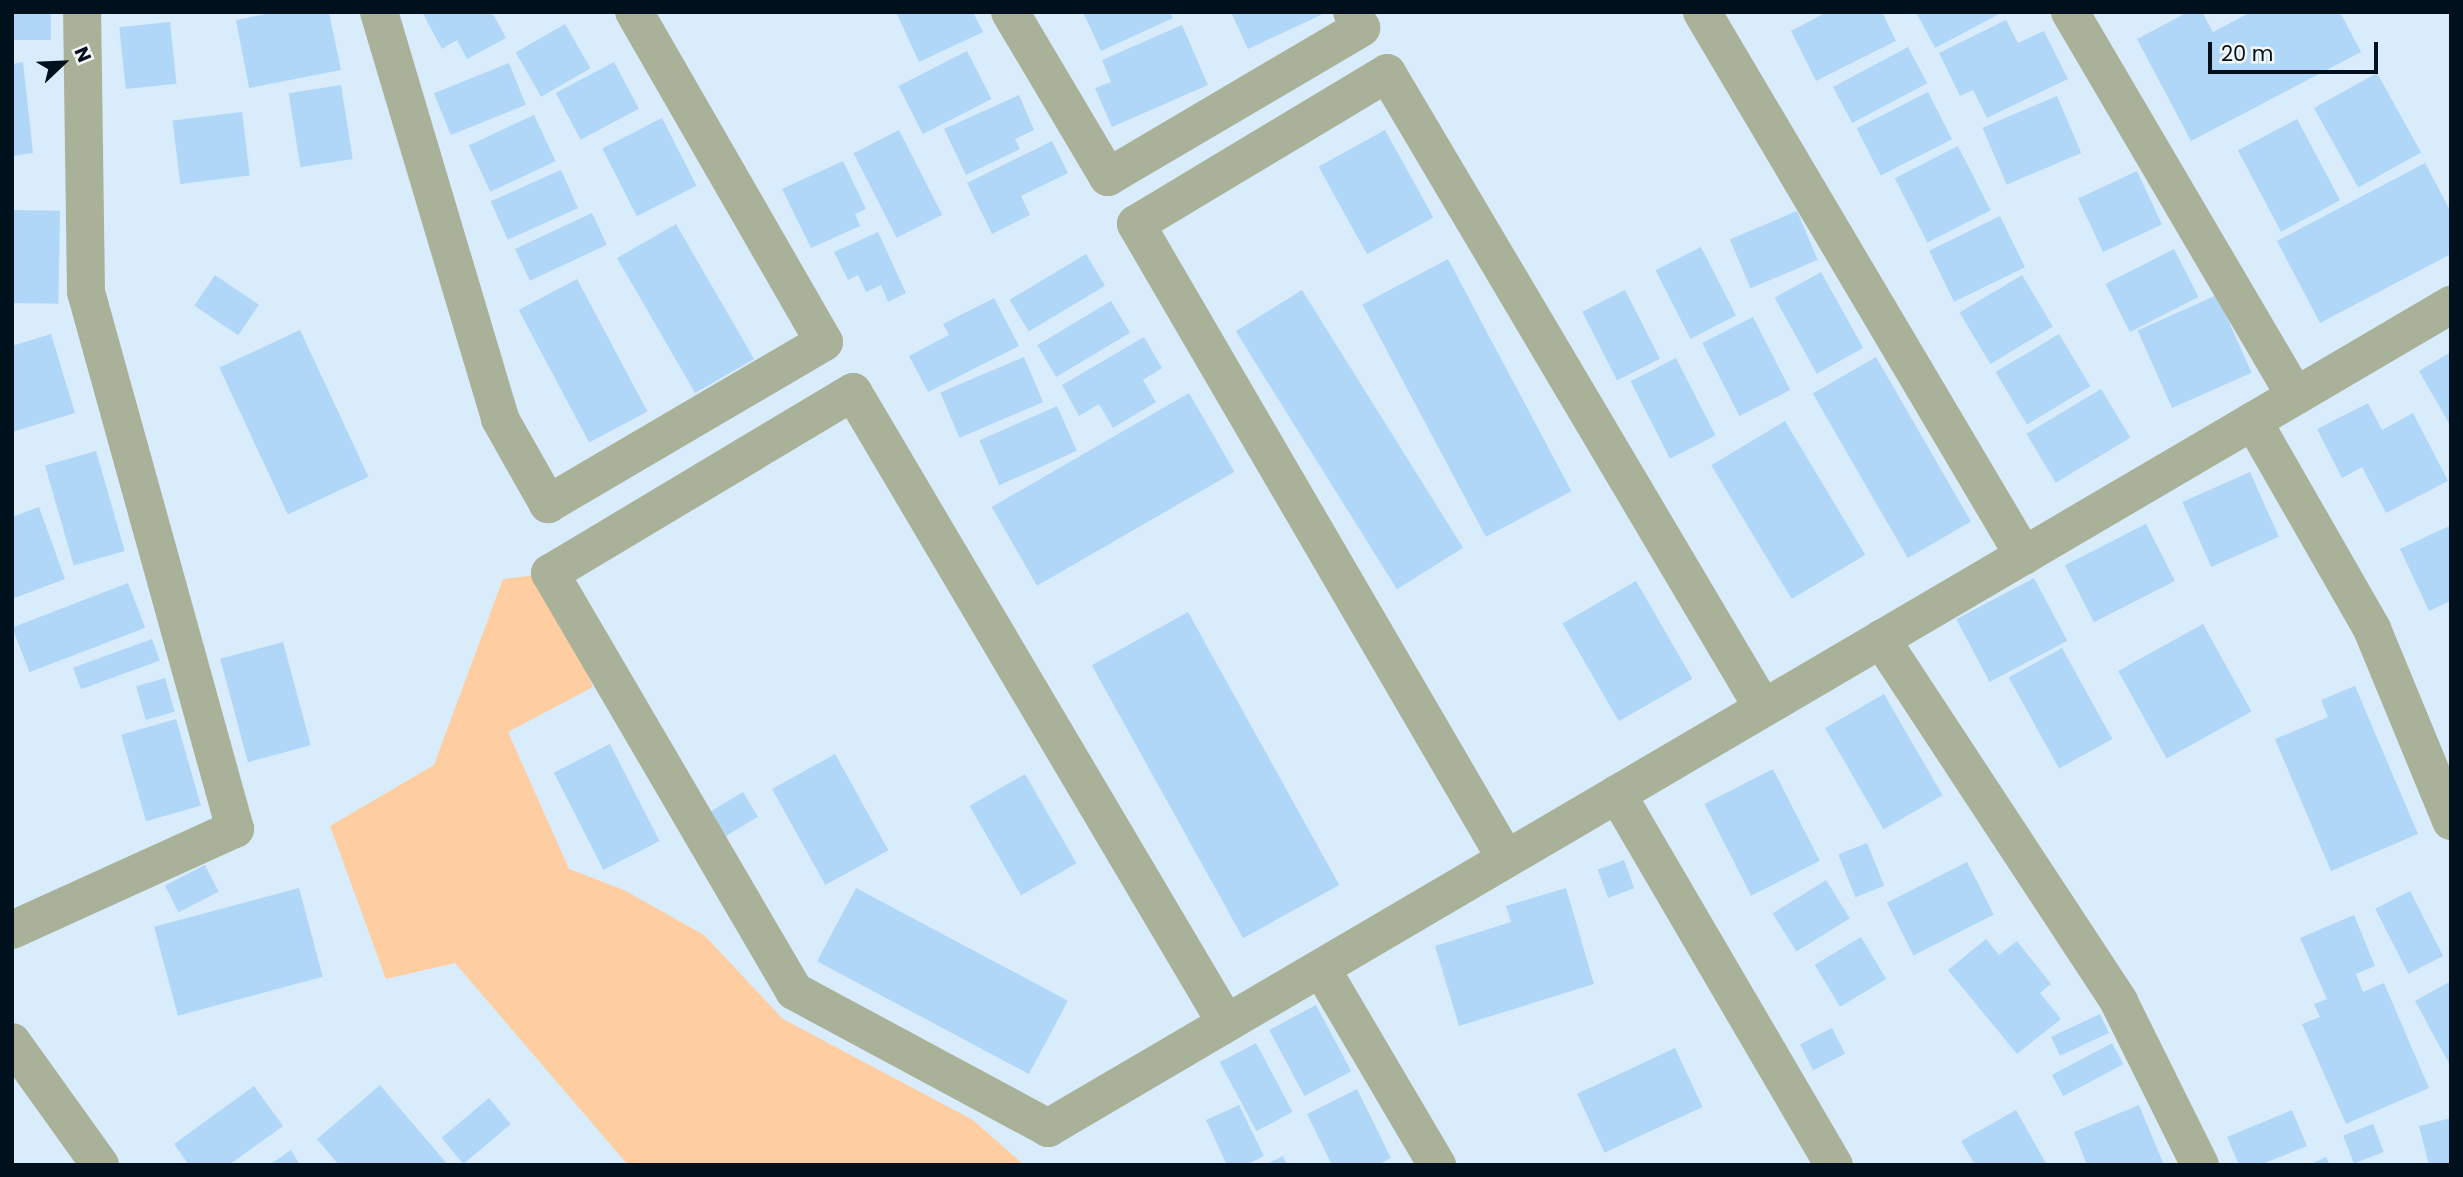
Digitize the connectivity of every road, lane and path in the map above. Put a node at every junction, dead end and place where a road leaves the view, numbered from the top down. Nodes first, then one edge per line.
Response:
1 (82, 12) edge
2 (379, 12) edge
3 (634, 12) edge
4 (1010, 12) edge
5 (1352, 12) edge
6 (1702, 12) edge
7 (2070, 12) edge
8 (2451, 305) edge
9 (2295, 396) junction
10 (2253, 421) junction
11 (2024, 556) junction
12 (1881, 639) junction
13 (1763, 708) junction
14 (1617, 794) junction
15 (2451, 821) edge
16 (1506, 859) junction
17 (12, 930) edge
18 (1321, 968) junction
19 (1227, 1023) junction
20 (12, 1042) edge
21 (100, 1165) edge
22 (1437, 1165) edge
23 (1833, 1165) edge
24 (2200, 1165) edge

1 - 17 street
2 - 3 street
4 - 5 street
6 - 11 street
7 - 9 street
8 - 9 street
9 - 10 street
10 - 11 street
10 - 15 street
11 - 12 street
12 - 13 street
12 - 24 street
13 - 14 street
13 - 16 street
14 - 16 street
14 - 23 street
16 - 18 street
18 - 19 street
18 - 22 street
19 - 19 street
20 - 21 street

